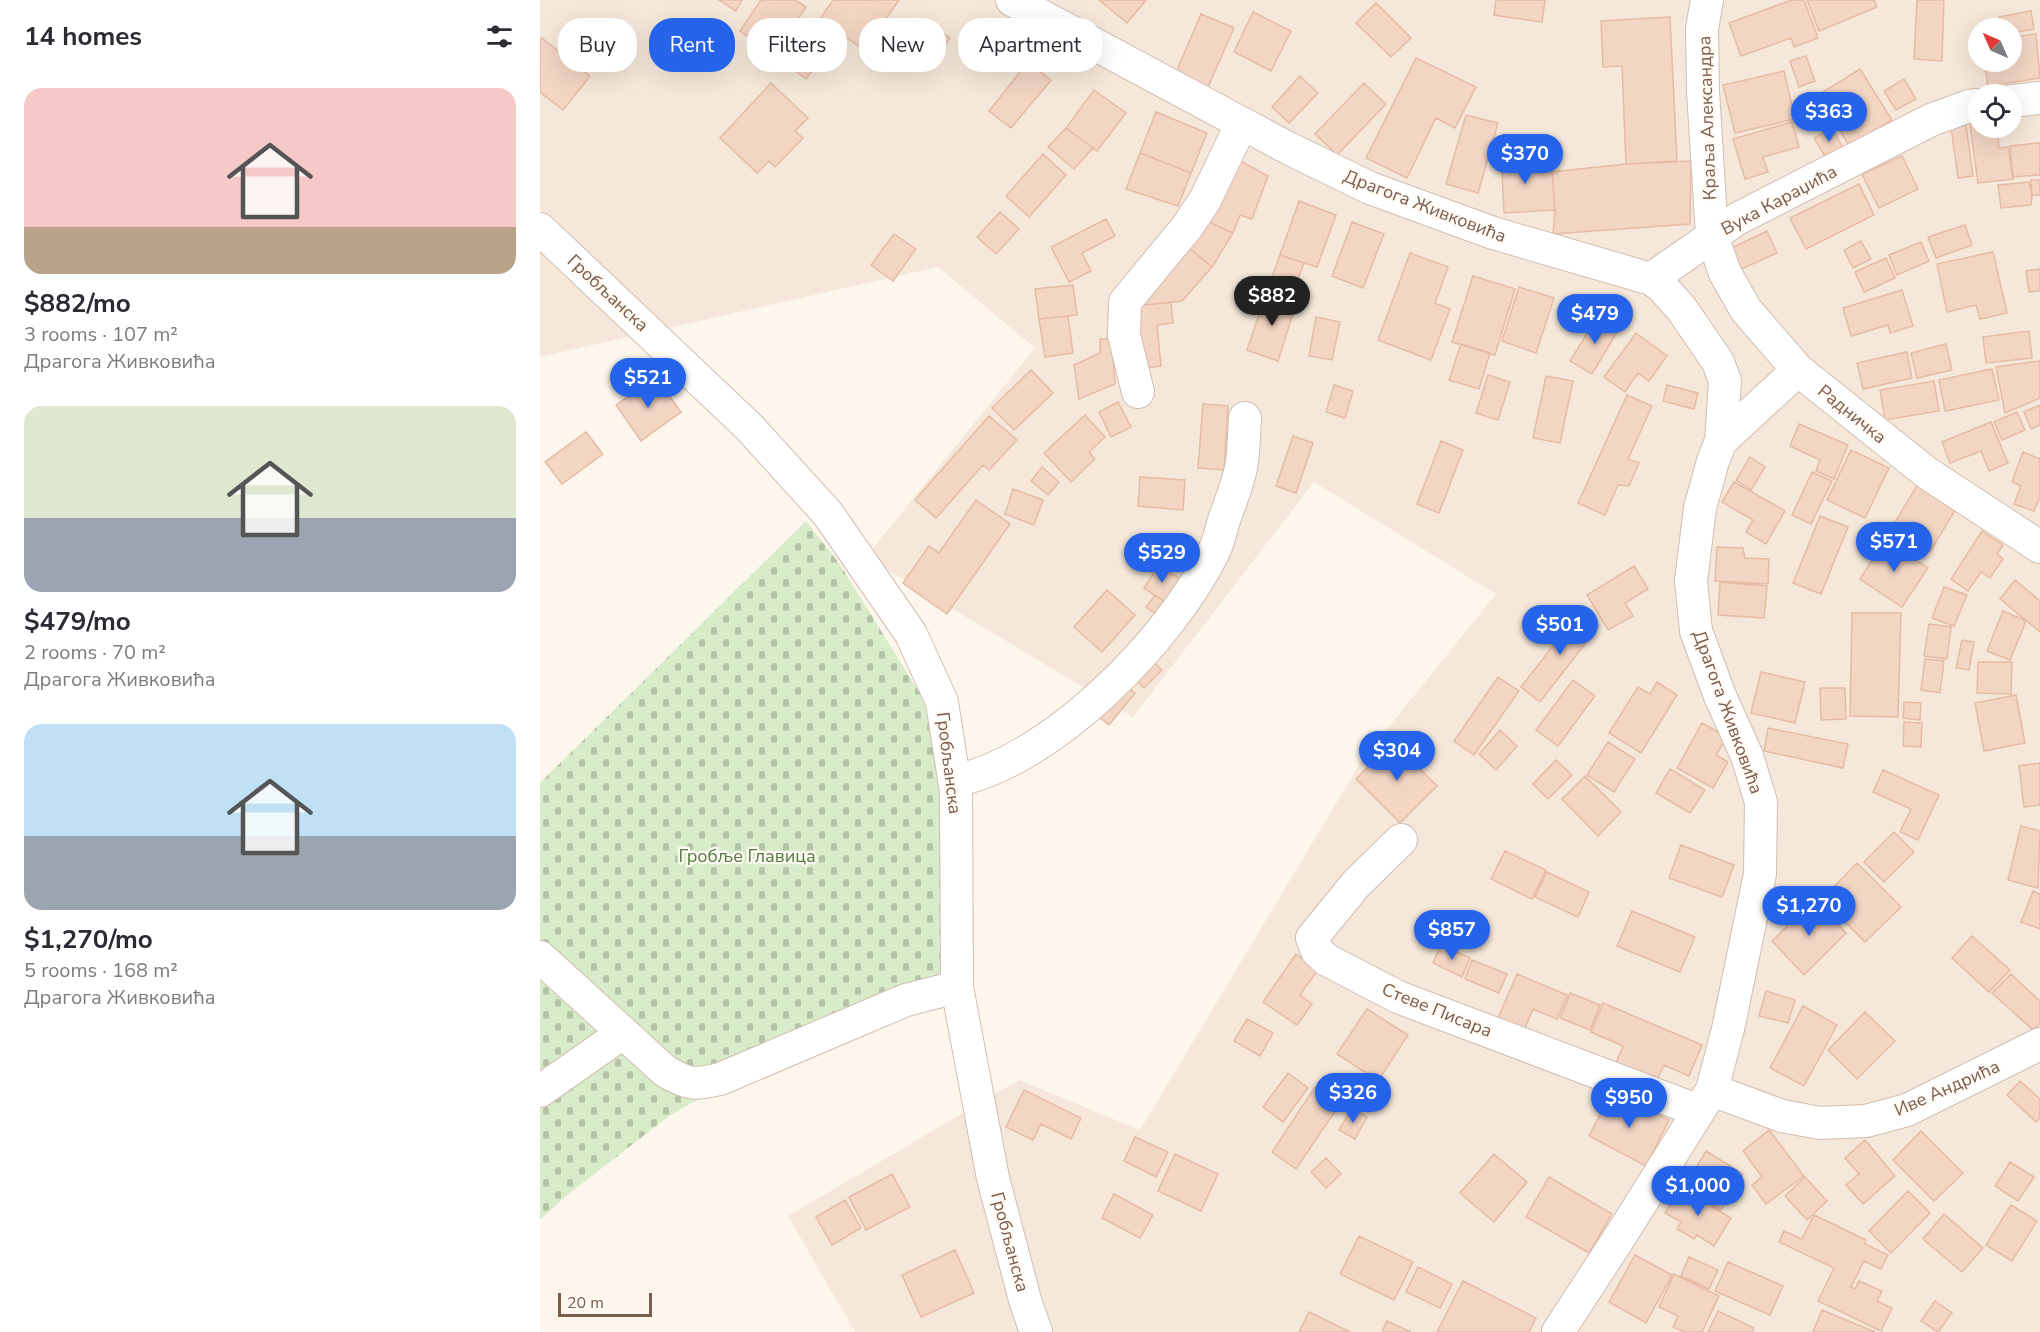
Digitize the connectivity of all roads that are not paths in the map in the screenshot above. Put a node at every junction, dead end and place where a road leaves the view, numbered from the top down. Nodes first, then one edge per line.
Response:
1 (1012, 0) edge
2 (1707, 0) edge
3 (2040, 98) edge
4 (2022, 100) edge
5 (1968, 106) edge
6 (1242, 123) junction
7 (540, 229) edge
8 (1712, 236) junction
9 (1651, 279) junction
10 (1798, 370) junction
11 (1138, 392) dead end
12 (1245, 418) dead end
13 (1721, 441) junction
14 (2040, 547) edge
15 (954, 781) junction
16 (1401, 840) dead end
17 (540, 957) edge
18 (957, 987) junction
19 (623, 1033) junction
20 (2040, 1044) edge
21 (540, 1091) edge
22 (1705, 1100) junction
23 (1036, 1332) edge
24 (1558, 1332) edge

1 - 6 street, Драгога Живковића
2 - 8 street, Краља Александра
3 - 4 street
5 - 8 street, Вука Караџића
6 - 9 street, Драгога Живковића
6 - 11 street
7 - 15 street, Гробљанска
8 - 9 street, Вука Караџића
8 - 10 street, Радничка
9 - 13 street, Драгога Живковића
10 - 13 street, Драгога Живковића
10 - 14 street, Радничка
12 - 15 street
13 - 22 street, Драгога Живковића
15 - 18 street, Гробљанска
16 - 22 street, Стеве Писара
17 - 19 street
18 - 19 street
18 - 23 street, Гробљанска
19 - 21 street
20 - 22 street, Иве Андрића
22 - 24 street, Драгога Живковића

